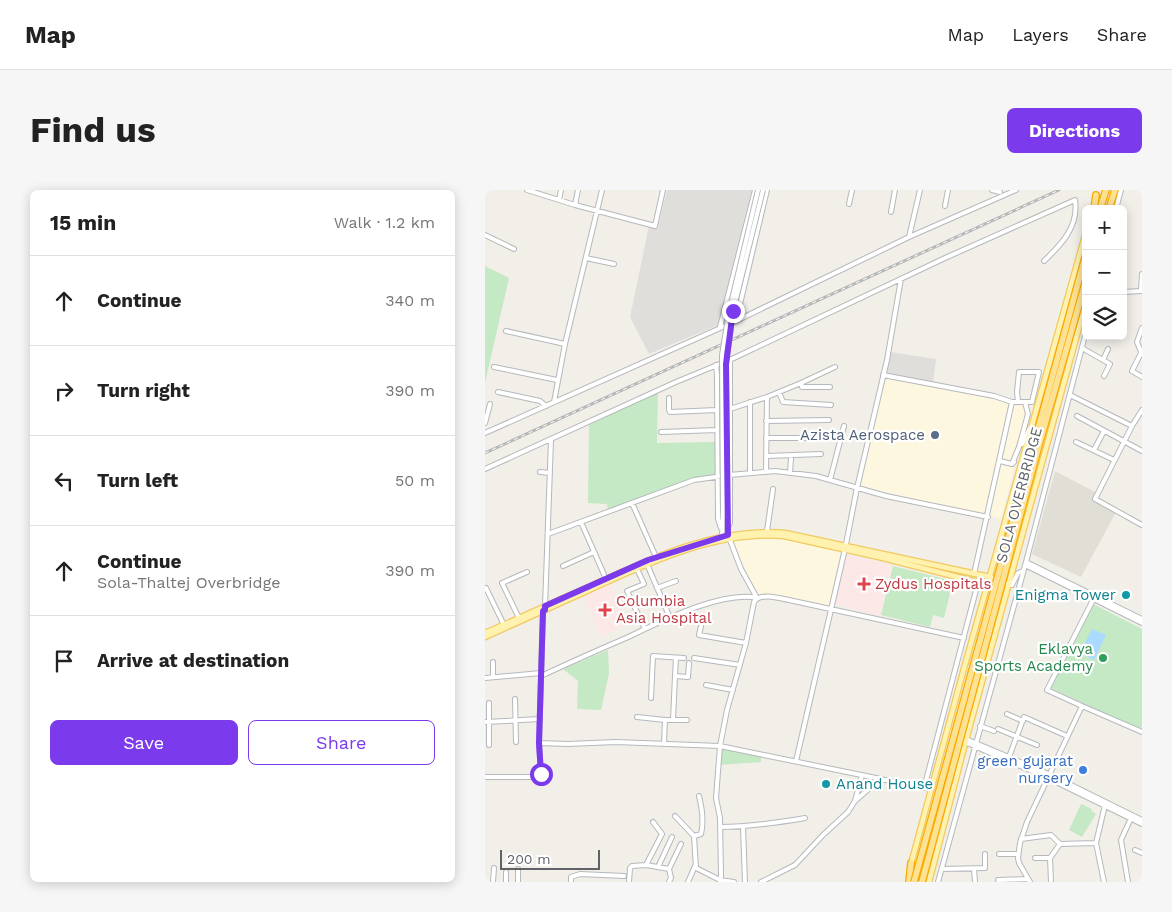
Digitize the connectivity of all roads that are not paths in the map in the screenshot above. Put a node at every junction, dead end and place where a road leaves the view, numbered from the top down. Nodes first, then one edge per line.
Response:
1 (527, 190) edge
2 (545, 190) edge
3 (561, 190) edge
4 (578, 190) edge
5 (602, 190) edge
6 (663, 190) edge
7 (756, 190) edge
8 (763, 190) edge
9 (767, 190) edge
10 (852, 190) edge
11 (895, 190) edge
12 (920, 190) edge
13 (948, 190) edge
14 (992, 190) edge
15 (1016, 190) edge
16 (1105, 190) edge
17 (1115, 190) edge
18 (1121, 190) edge
19 (1000, 192) dead end
20 (1097, 192) edge
21 (543, 196) junction
22 (559, 200) junction
23 (849, 204) dead end
24 (575, 205) junction
25 (1094, 205) edge
26 (1101, 205) edge
27 (1110, 205) edge
28 (1117, 205) edge
29 (945, 206) dead end
30 (597, 210) junction
31 (891, 212) dead end
32 (485, 235) edge
33 (909, 237) junction
34 (1082, 246) edge
35 (515, 249) dead end
36 (585, 258) junction
37 (1044, 261) dead end
38 (613, 264) dead end
39 (1082, 269) edge
40 (1142, 274) edge
41 (901, 279) junction
42 (1142, 290) edge
43 (1127, 291) edge
44 (1082, 294) edge
45 (1082, 316) edge
46 (736, 321) junction
47 (720, 328) junction
48 (1142, 328) edge
49 (506, 331) dead end
50 (1084, 340) edge
51 (565, 344) junction
52 (1082, 348) junction
53 (1109, 348) dead end
54 (1142, 353) edge
55 (729, 360) junction
56 (1103, 360) junction
57 (715, 365) junction
58 (494, 366) dead end
59 (835, 367) dead end
60 (883, 375) junction
61 (1104, 376) dead end
62 (1142, 377) edge
63 (557, 380) junction
64 (801, 383) junction
65 (830, 387) dead end
66 (498, 392) dead end
67 (779, 392) junction
68 (1070, 395) junction
69 (767, 397) junction
70 (669, 398) dead end
71 (554, 402) junction
72 (750, 402) junction
73 (1012, 402) junction
74 (1018, 402) junction
75 (1025, 402) junction
76 (490, 404) dead end
77 (831, 405) dead end
78 (546, 406) junction
79 (730, 409) junction
80 (717, 410) junction
81 (1142, 410) edge
82 (1077, 416) dead end
83 (829, 420) dead end
84 (767, 421) junction
85 (1136, 421) junction
86 (485, 423) edge
87 (1033, 423) junction
88 (1142, 423) edge
89 (844, 426) dead end
90 (1132, 426) junction
91 (717, 430) junction
92 (1104, 430) junction
93 (661, 432) dead end
94 (485, 433) edge
95 (766, 438) junction
96 (825, 438) dead end
97 (551, 440) junction
98 (1077, 442) dead end
99 (1124, 442) junction
100 (542, 444) junction
101 (1142, 444) edge
102 (550, 450) junction
103 (1094, 450) junction
104 (1141, 450) edge
105 (821, 454) dead end
106 (766, 456) junction
107 (791, 458) dead end
108 (1114, 460) junction
109 (1000, 461) junction
110 (1012, 464) junction
111 (485, 469) edge
112 (540, 472) dead end
113 (766, 472) junction
114 (750, 473) junction
115 (790, 473) junction
116 (550, 474) junction
117 (729, 475) junction
118 (717, 477) junction
119 (830, 480) junction
120 (857, 488) junction
121 (773, 489) dead end
122 (631, 503) junction
123 (725, 508) junction
124 (987, 517) junction
125 (581, 522) junction
126 (1142, 525) edge
127 (721, 528) junction
128 (727, 529) junction
129 (767, 532) junction
130 (548, 534) junction
131 (729, 537) junction
132 (723, 539) junction
133 (845, 548) junction
134 (594, 552) junction
135 (656, 557) junction
136 (1025, 563) junction
137 (647, 564) junction
138 (563, 566) dead end
139 (637, 569) junction
140 (1023, 571) junction
141 (527, 572) dead end
142 (974, 574) junction
143 (981, 575) junction
144 (990, 577) junction
145 (606, 579) junction
146 (676, 581) dead end
147 (979, 583) junction
148 (987, 584) junction
149 (1009, 584) junction
150 (486, 588) dead end
151 (657, 588) junction
152 (1006, 592) junction
153 (1016, 596) junction
154 (1094, 597) junction
155 (757, 598) junction
156 (682, 599) dead end
157 (665, 607) junction
158 (545, 609) junction
159 (830, 609) junction
160 (1141, 617) edge
161 (519, 618) junction
162 (670, 618) junction
163 (1142, 623) edge
164 (504, 625) junction
165 (701, 626) dead end
166 (645, 629) junction
167 (485, 635) edge
168 (964, 638) junction
169 (746, 644) junction
170 (676, 658) junction
171 (684, 658) dead end
172 (695, 658) dead end
173 (493, 662) dead end
174 (689, 663) dead end
175 (740, 665) junction
176 (541, 674) junction
177 (675, 676) junction
178 (493, 677) junction
179 (485, 678) edge
180 (706, 685) dead end
181 (733, 690) junction
182 (651, 698) dead end
183 (515, 699) dead end
184 (489, 703) dead end
185 (1082, 706) junction
186 (1007, 714) dead end
187 (637, 717) dead end
188 (540, 720) junction
189 (665, 720) junction
190 (673, 720) junction
191 (687, 720) dead end
192 (516, 721) junction
193 (1023, 721) junction
194 (487, 722) edge
195 (980, 726) junction
196 (1142, 732) edge
197 (1017, 736) junction
198 (1067, 736) junction
199 (966, 740) junction
200 (516, 742) dead end
201 (539, 743) junction
202 (664, 743) junction
203 (975, 743) junction
204 (489, 745) dead end
205 (1037, 745) dead end
206 (719, 746) junction
207 (1009, 757) junction
208 (796, 761) junction
209 (862, 775) junction
210 (1049, 776) junction
211 (485, 777) edge
212 (880, 779) junction
213 (924, 788) junction
214 (932, 788) junction
215 (699, 796) dead end
216 (855, 801) junction
217 (1105, 805) junction
218 (675, 816) dead end
219 (805, 818) dead end
220 (1131, 818) junction
221 (653, 822) dead end
222 (1142, 822) edge
223 (720, 827) junction
224 (743, 827) junction
225 (672, 836) dead end
226 (694, 836) junction
227 (1021, 839) junction
228 (1096, 843) junction
229 (681, 844) dead end
230 (1059, 844) junction
231 (1135, 850) dead end
232 (1142, 853) edge
233 (985, 854) dead end
234 (999, 854) dead end
235 (1018, 854) junction
236 (1035, 858) dead end
237 (1050, 858) junction
238 (911, 863) joint
239 (646, 865) junction
240 (695, 866) junction
241 (658, 867) junction
242 (494, 868) dead end
243 (518, 869) dead end
244 (942, 869) junction
245 (974, 869) junction
246 (669, 870) junction
247 (506, 872) dead end
248 (624, 876) dead end
249 (998, 880) dead end
250 (720, 881) edge
251 (1029, 881) edge
252 (493, 882) edge
253 (506, 882) edge
254 (519, 882) edge
255 (571, 882) edge
256 (629, 882) edge
257 (669, 882) edge
258 (688, 882) edge
259 (734, 882) edge
260 (745, 882) edge
261 (761, 882) edge
262 (908, 882) edge
263 (914, 882) edge
264 (921, 882) edge
265 (929, 882) edge
266 (938, 882) edge
267 (975, 882) edge
268 (1051, 882) edge
269 (1104, 882) edge
270 (1128, 882) edge

1 - 21 street
2 - 21 street
3 - 22 street
4 - 24 street
5 - 30 street
6 - 30 street
7 - 47 street
7 - 123 street, bridge
8 - 123 street, bridge
9 - 46 street
10 - 23 street
11 - 31 street
12 - 33 street
13 - 29 street
14 - 19 street
15 - 33 street
16 - 26 highway
17 - 27 highway
18 - 28 street
20 - 25 highway
21 - 22 street
22 - 24 street
24 - 30 street
30 - 36 street
32 - 35 street
33 - 46 street
34 - 87 main road
36 - 38 street
36 - 51 street
37 - 41 street
39 - 263 highway, SOLA OVERBRIDGE, bridge
40 - 42 street
41 - 55 street
41 - 60 street
42 - 43 street
44 - 264 highway, SOLA OVERBRIDGE, bridge
45 - 149 main road
46 - 47 street
47 - 71 street
48 - 54 street
49 - 51 street
50 - 52 street
51 - 63 street
52 - 56 street
52 - 68 street
53 - 56 street
54 - 62 street
55 - 57 street
55 - 79 street
56 - 61 street
57 - 80 street
57 - 97 street
58 - 63 street
59 - 64 street
60 - 73 street
60 - 120 street
63 - 71 street
64 - 65 street
64 - 67 street
66 - 78 street
67 - 69 street
67 - 77 street
68 - 90 street
68 - 136 street
69 - 72 street
69 - 84 street
70 - 80 street
71 - 78 street
72 - 79 street
72 - 114 street
73 - 74 street
73 - 109 street
74 - 75 street
74 - 75 street
75 - 110 street
76 - 86 street
78 - 94 street
79 - 117 street
80 - 91 street
81 - 85 street
82 - 92 street
83 - 84 street
84 - 95 street
85 - 88 street
85 - 90 street
87 - 110 street
87 - 144 main road
89 - 119 street
90 - 99 street
91 - 93 street
91 - 118 street
92 - 99 street
92 - 103 street
95 - 96 street
95 - 106 street
97 - 100 street
97 - 102 street
98 - 103 street
99 - 104 street
99 - 108 street
100 - 102 street
100 - 111 street
101 - 104 street
102 - 116 street
103 - 108 street
105 - 106 street
106 - 113 street
107 - 115 street
108 - 126 street
109 - 110 street
109 - 124 street
112 - 116 street
113 - 114 street
113 - 115 street
114 - 117 street
115 - 119 street
116 - 130 street
117 - 118 street
117 - 128 street
118 - 122 street
118 - 127 street
119 - 120 street
120 - 124 street
120 - 133 street
121 - 129 street
122 - 125 street
122 - 135 street
123 - 127 street
123 - 128 street
124 - 142 street
125 - 130 street
125 - 134 street
127 - 132 street
128 - 131 street
129 - 131 main road
129 - 133 main road
130 - 158 street
131 - 132 main road
131 - 133 main road
131 - 155 street
132 - 135 main road
132 - 137 main road
133 - 142 main road
133 - 147 main road
133 - 159 street
134 - 138 street
134 - 145 street
135 - 145 main road
136 - 140 street
136 - 154 street
137 - 139 main road
137 - 151 street
139 - 158 main road
139 - 166 street
140 - 149 street
140 - 153 street
141 - 161 street
142 - 143 main road
143 - 144 main road
143 - 147 street
144 - 148 main road
144 - 149 main road
145 - 158 main road
146 - 151 street
147 - 148 main road
147 - 168 street
148 - 152 main road
148 - 214 main road
149 - 152 main road
150 - 164 street
151 - 157 street
152 - 153 street
152 - 199 main road
153 - 195 street
154 - 160 street
154 - 163 street
154 - 185 street
155 - 159 street
155 - 162 street
155 - 169 street
156 - 157 street
157 - 162 street
158 - 161 main road
158 - 167 main road
158 - 176 street
159 - 168 street
159 - 208 street
161 - 164 main road
162 - 166 street
164 - 167 main road
165 - 169 street
166 - 176 street
168 - 213 street
169 - 175 street
170 - 171 street
170 - 177 street
170 - 182 street
172 - 175 street
173 - 178 street
174 - 177 street
175 - 181 street
176 - 178 street
176 - 188 street
177 - 190 street
178 - 179 street
180 - 181 street
181 - 206 street
183 - 192 street
184 - 194 street
185 - 196 street
185 - 198 street
186 - 193 street
187 - 189 street
188 - 192 street
188 - 201 street
189 - 190 street
189 - 202 street
190 - 191 street
192 - 194 street
192 - 200 street
193 - 197 street
193 - 198 street
194 - 204 street
195 - 197 street
195 - 203 street
197 - 205 street
197 - 207 street
198 - 210 street
199 - 203 street
199 - 265 main road
201 - 202 street
201 - 211 street
202 - 206 street
203 - 207 street
203 - 210 street
203 - 244 street
206 - 208 street
206 - 223 street
207 - 210 street
208 - 209 street
209 - 212 street
209 - 216 street
210 - 217 street
210 - 222 street
210 - 227 street
212 - 213 street
212 - 216 street
213 - 214 street
214 - 238 main road
215 - 226 street
216 - 261 street
217 - 220 street
217 - 228 street
218 - 226 street
219 - 224 street
220 - 222 street
220 - 270 street
221 - 239 street
223 - 224 street
223 - 250 street
224 - 260 street
225 - 241 street
226 - 240 street
227 - 230 street
227 - 235 street
228 - 230 street
228 - 269 street
229 - 246 street
230 - 237 street
231 - 232 street
233 - 245 street
234 - 235 street
235 - 251 street
236 - 237 street
237 - 268 street
238 - 262 highway
239 - 241 street
239 - 256 street
240 - 250 street
240 - 258 street
241 - 246 street
242 - 252 street
243 - 254 street
244 - 245 street
244 - 266 street
245 - 267 street
246 - 257 street
247 - 253 street
248 - 255 street
249 - 251 street
250 - 259 street

